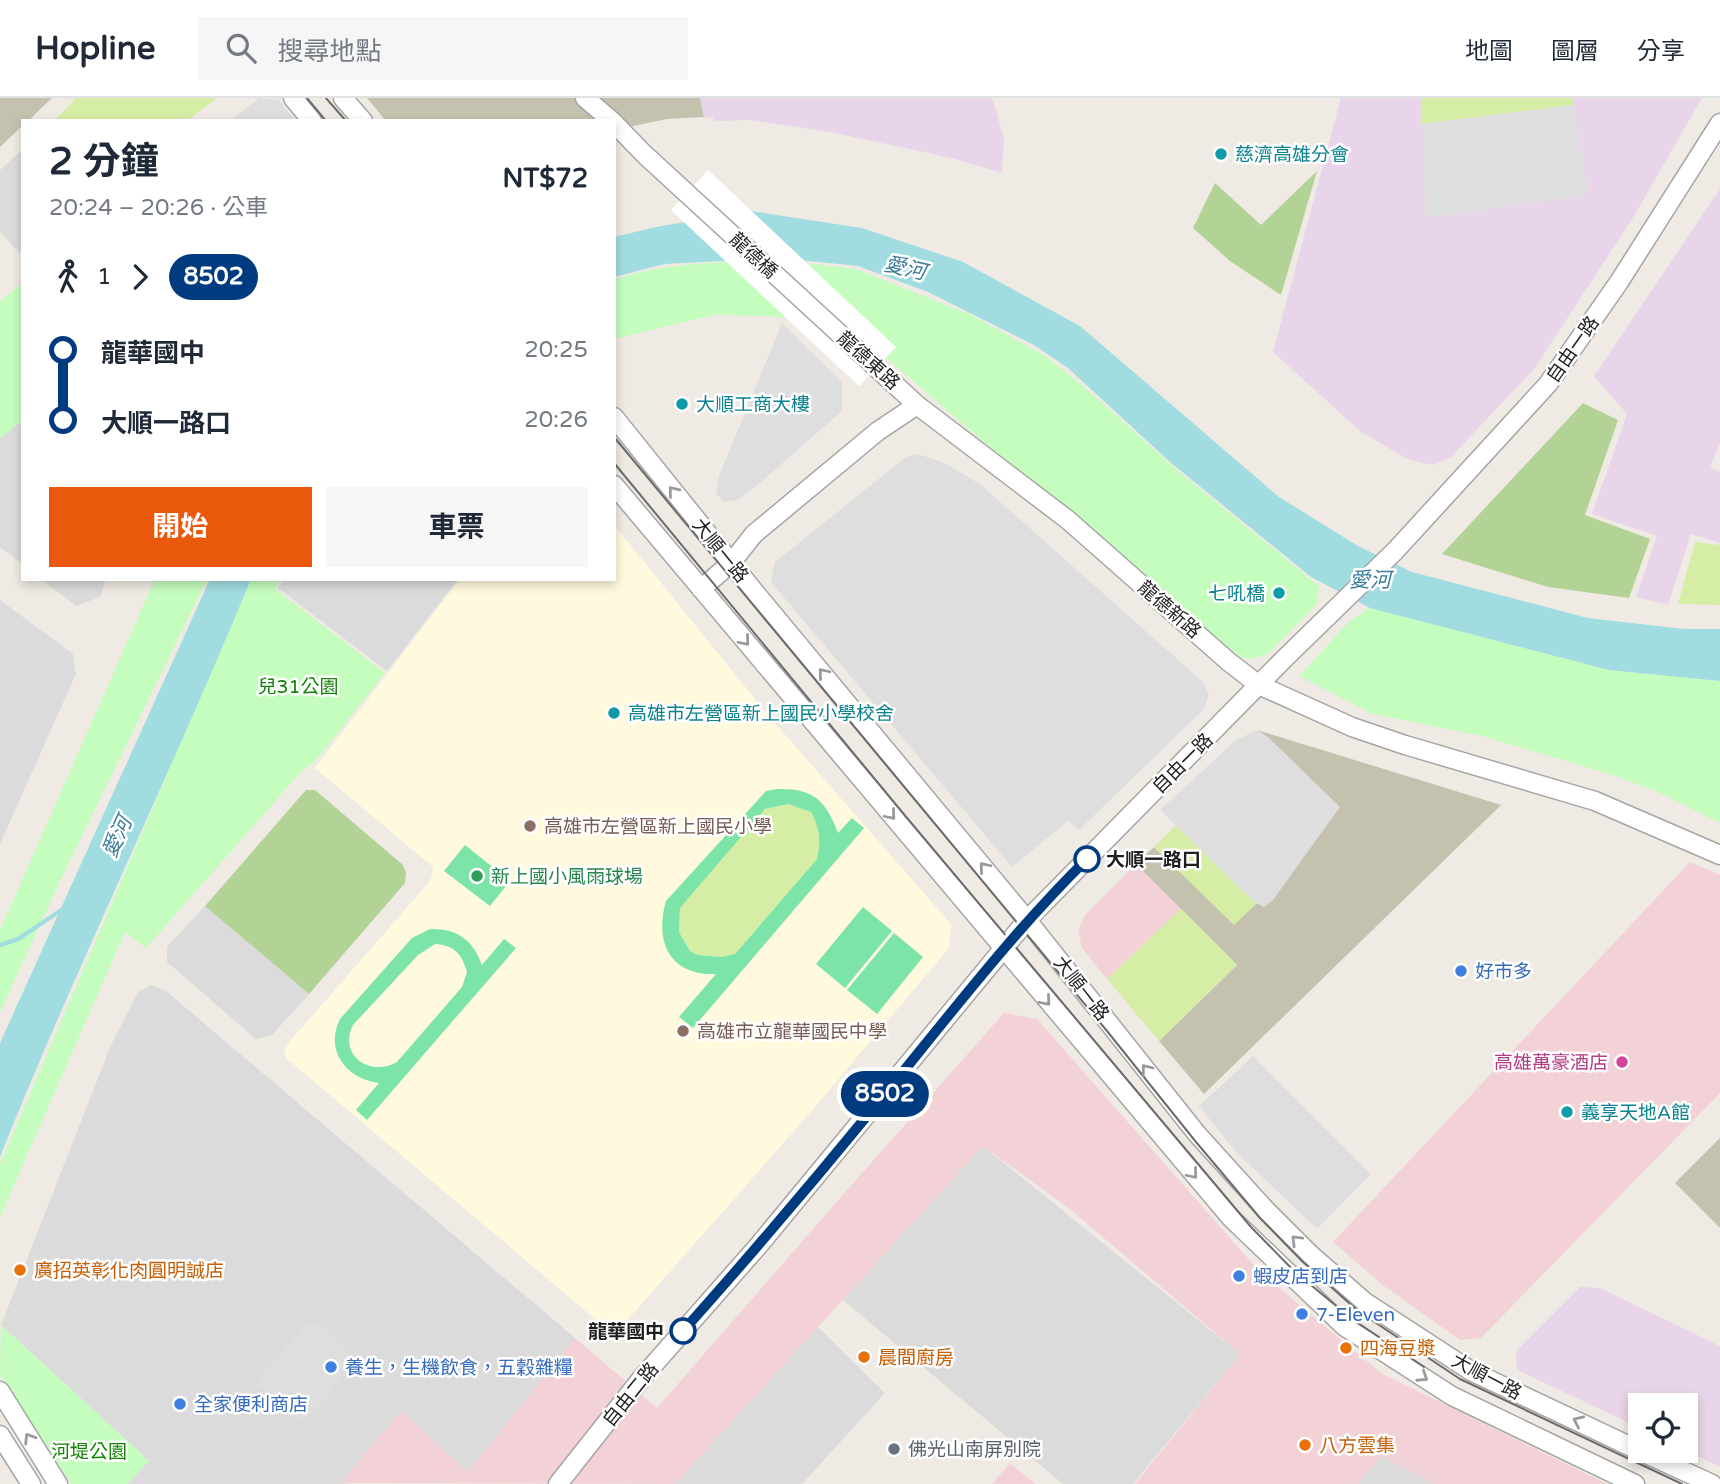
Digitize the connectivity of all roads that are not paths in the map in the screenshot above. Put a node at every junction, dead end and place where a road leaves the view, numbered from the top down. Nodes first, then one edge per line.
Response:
1 (293, 98) edge
2 (343, 98) edge
3 (585, 98) edge
4 (310, 119) edge
5 (361, 119) edge
6 (610, 119) edge
7 (1720, 123) edge
8 (616, 125) edge
9 (820, 315) joint
10 (917, 405) junction
11 (616, 419) edge
12 (616, 487) edge
13 (731, 563) junction
14 (701, 589) junction
15 (1259, 685) junction
16 (1720, 856) edge
17 (1027, 920) junction
18 (1002, 948) junction
19 (0, 1391) edge
20 (0, 1435) edge
21 (1628, 1445) edge
22 (1666, 1463) edge
23 (31, 1484) edge
24 (58, 1484) edge
25 (558, 1484) edge
26 (1635, 1484) edge
27 (1712, 1484) edge

1 - 4 street
2 - 5 street
3 - 6 street
7 - 15 street, 自由一路
8 - 9 street, 龍德橋
9 - 10 street, 龍德東路
10 - 13 street
10 - 15 street, 龍德新路
13 -> 11 street, 大順一路
12 - 14 street, 大順一路
13 - 14 street
17 -> 13 street, 大順一路
14 -> 18 street, 大順一路
15 - 16 street, 龍德新路
15 - 17 street, 自由一路
17 - 18 street, 自由二路
21 -> 17 street, 大順一路
18 - 25 street, 自由二路
18 -> 26 street, 大順一路
24 -> 19 street
20 - 23 street
22 - 27 street, 大順一路

